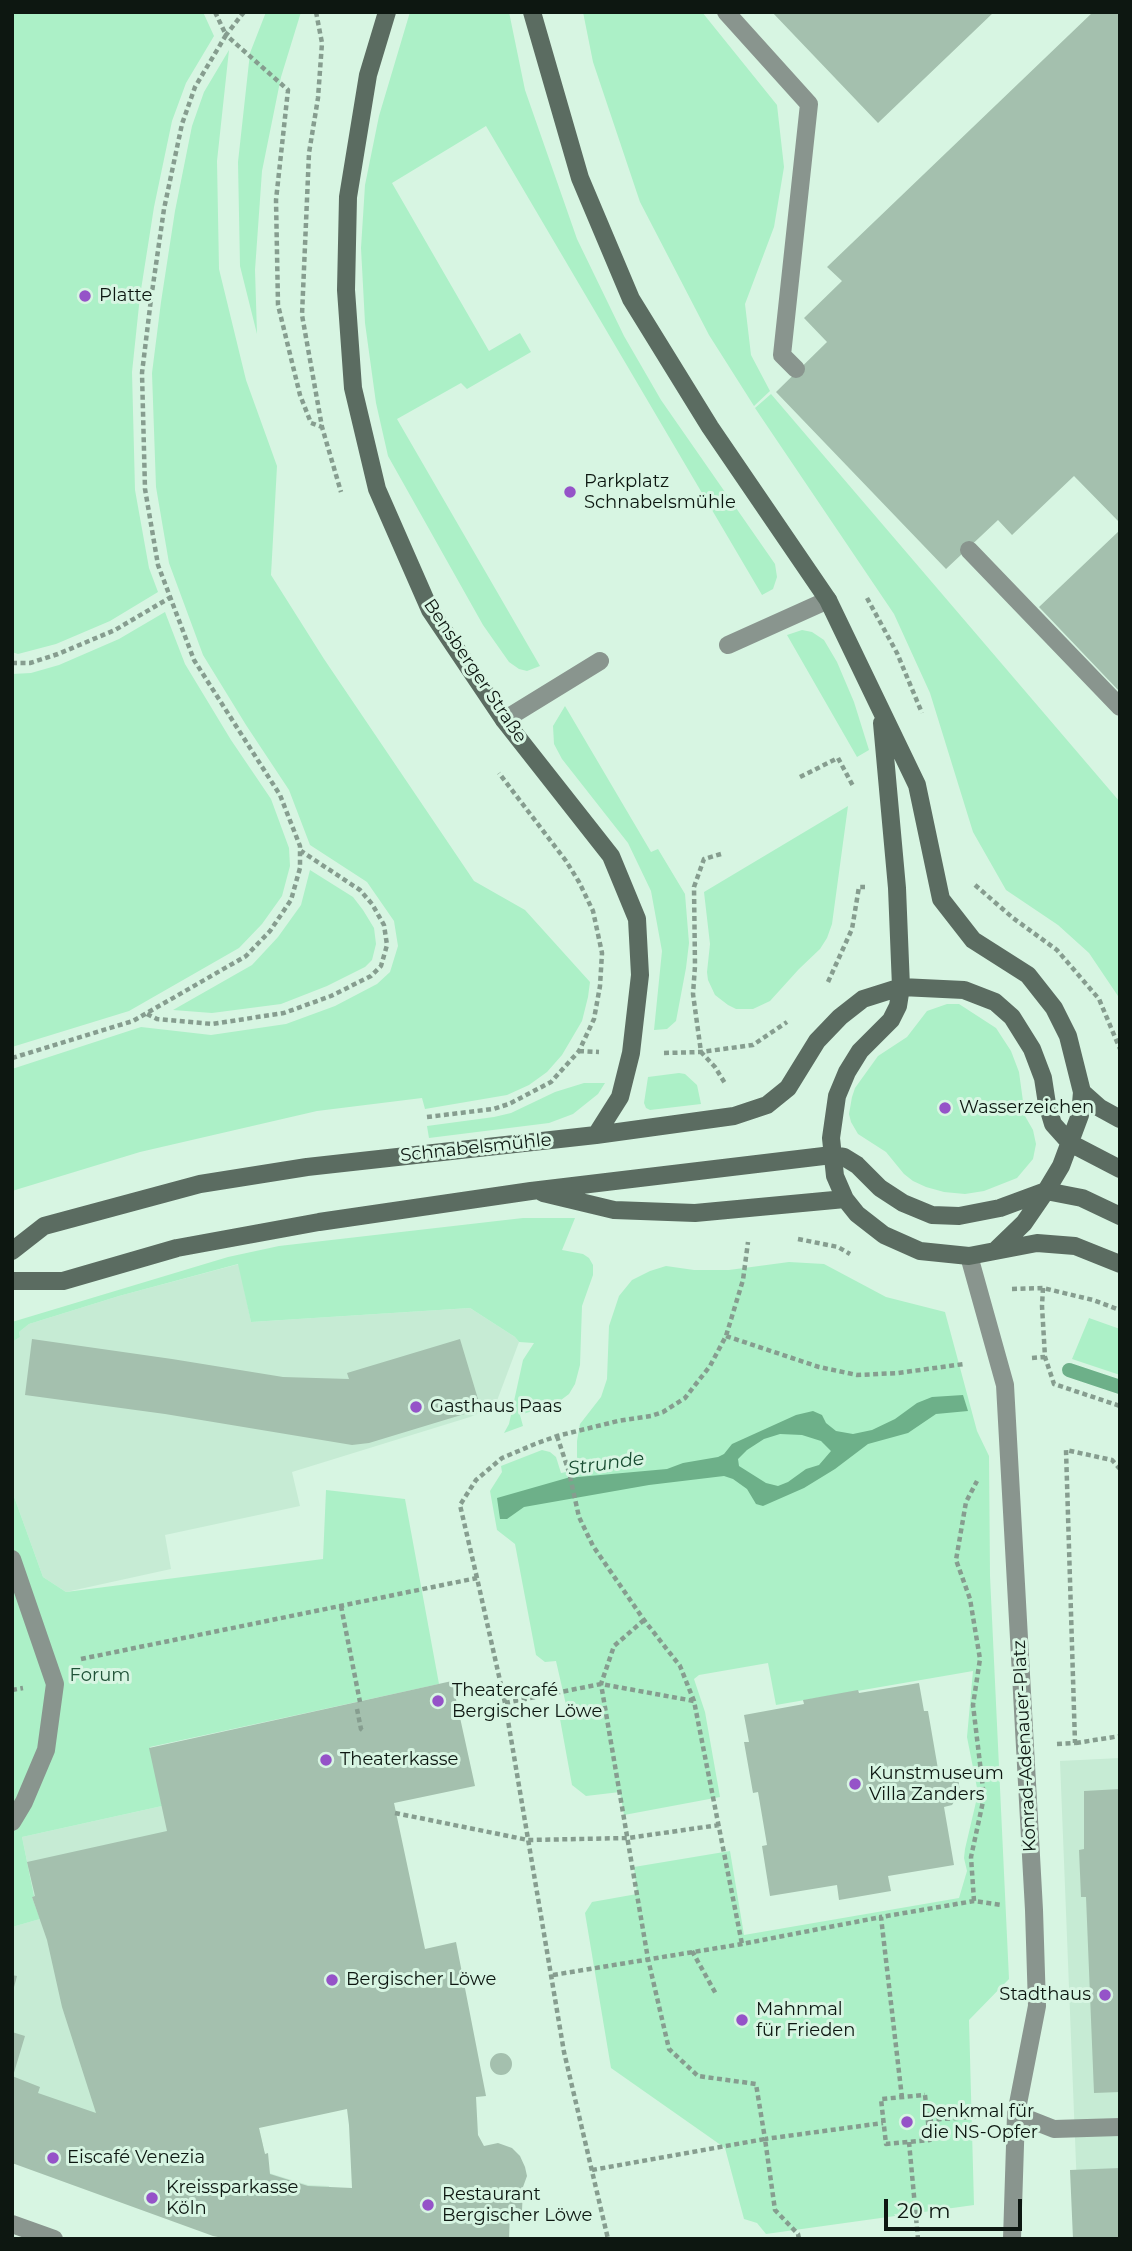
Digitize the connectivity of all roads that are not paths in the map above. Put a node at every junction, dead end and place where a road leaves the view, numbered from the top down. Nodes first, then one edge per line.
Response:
1 (387, 12) edge
2 (533, 12) edge
3 (726, 12) edge
4 (796, 369) dead end
5 (969, 550) dead end
6 (828, 600) junction
7 (728, 645) dead end
8 (600, 661) dead end
9 (1120, 707) edge
10 (881, 710) junction
11 (504, 720) junction
12 (901, 987) junction
13 (1082, 1092) junction
14 (1120, 1119) edge
15 (596, 1135) junction
16 (1070, 1143) junction
17 (832, 1155) junction
18 (1120, 1169) edge
19 (531, 1191) junction
20 (1046, 1191) junction
21 (845, 1199) junction
22 (1120, 1216) edge
23 (996, 1250) junction
24 (12, 1251) edge
25 (969, 1256) junction
26 (1120, 1264) edge
27 (12, 1281) edge
28 (12, 1559) edge
29 (12, 1822) edge
30 (1016, 2114) junction
31 (1120, 2127) edge
32 (12, 2224) edge
33 (54, 2239) edge
34 (1012, 2239) edge

1 - 11 main road, Bensberger Straße
2 - 6 main road
3 - 4 street
5 - 9 street
6 - 7 street
6 - 10 main road
8 - 11 street
10 - 12 main road
10 - 13 main road
11 - 15 main road, Bensberger Straße
12 - 15 main road, Schnabelsmühle
12 - 16 main road, Schnabelsmühle
12 - 17 main road
13 - 14 main road
13 - 16 main road
15 - 24 main road, Schnabelsmühle
16 - 18 main road
16 - 20 main road
17 - 19 main road
17 - 20 main road
17 - 21 main road
19 - 21 main road
19 - 27 main road
20 - 22 main road
20 - 23 main road
21 - 25 main road
23 - 25 main road
23 - 26 main road
25 - 30 street, Konrad-Adenauer-Platz
28 - 29 street
30 - 31 street
30 - 34 street, Konrad-Adenauer-Platz
32 - 33 street

